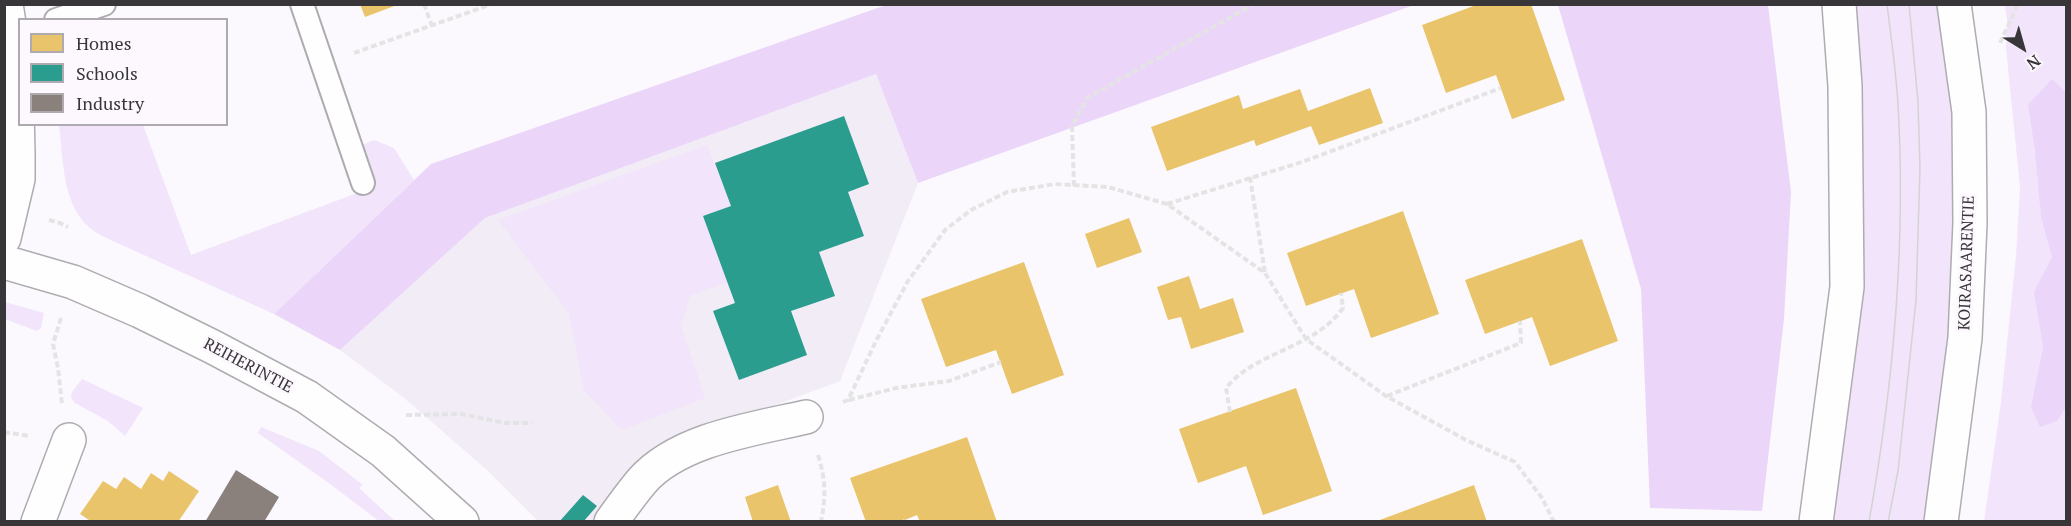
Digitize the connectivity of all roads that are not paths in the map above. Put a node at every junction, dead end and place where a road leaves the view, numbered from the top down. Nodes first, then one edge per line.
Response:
1 (104, 4) edge
2 (302, 4) edge
3 (1839, 4) edge
4 (1954, 4) edge
5 (62, 18) edge
6 (12, 20) edge
7 (363, 183) dead end
8 (4, 238) edge
9 (4, 262) edge
10 (806, 417) road end
11 (69, 440) road end
12 (38, 522) edge
13 (462, 522) edge
14 (611, 522) edge
15 (1816, 522) edge
16 (1941, 522) edge

1 - 5 lane
2 - 7 lane
3 - 15 street
4 - 16 street, KOIRASAARENTIE
6 - 8 street
9 - 13 street, REIHERINTIE
10 - 14 street
11 - 12 street

